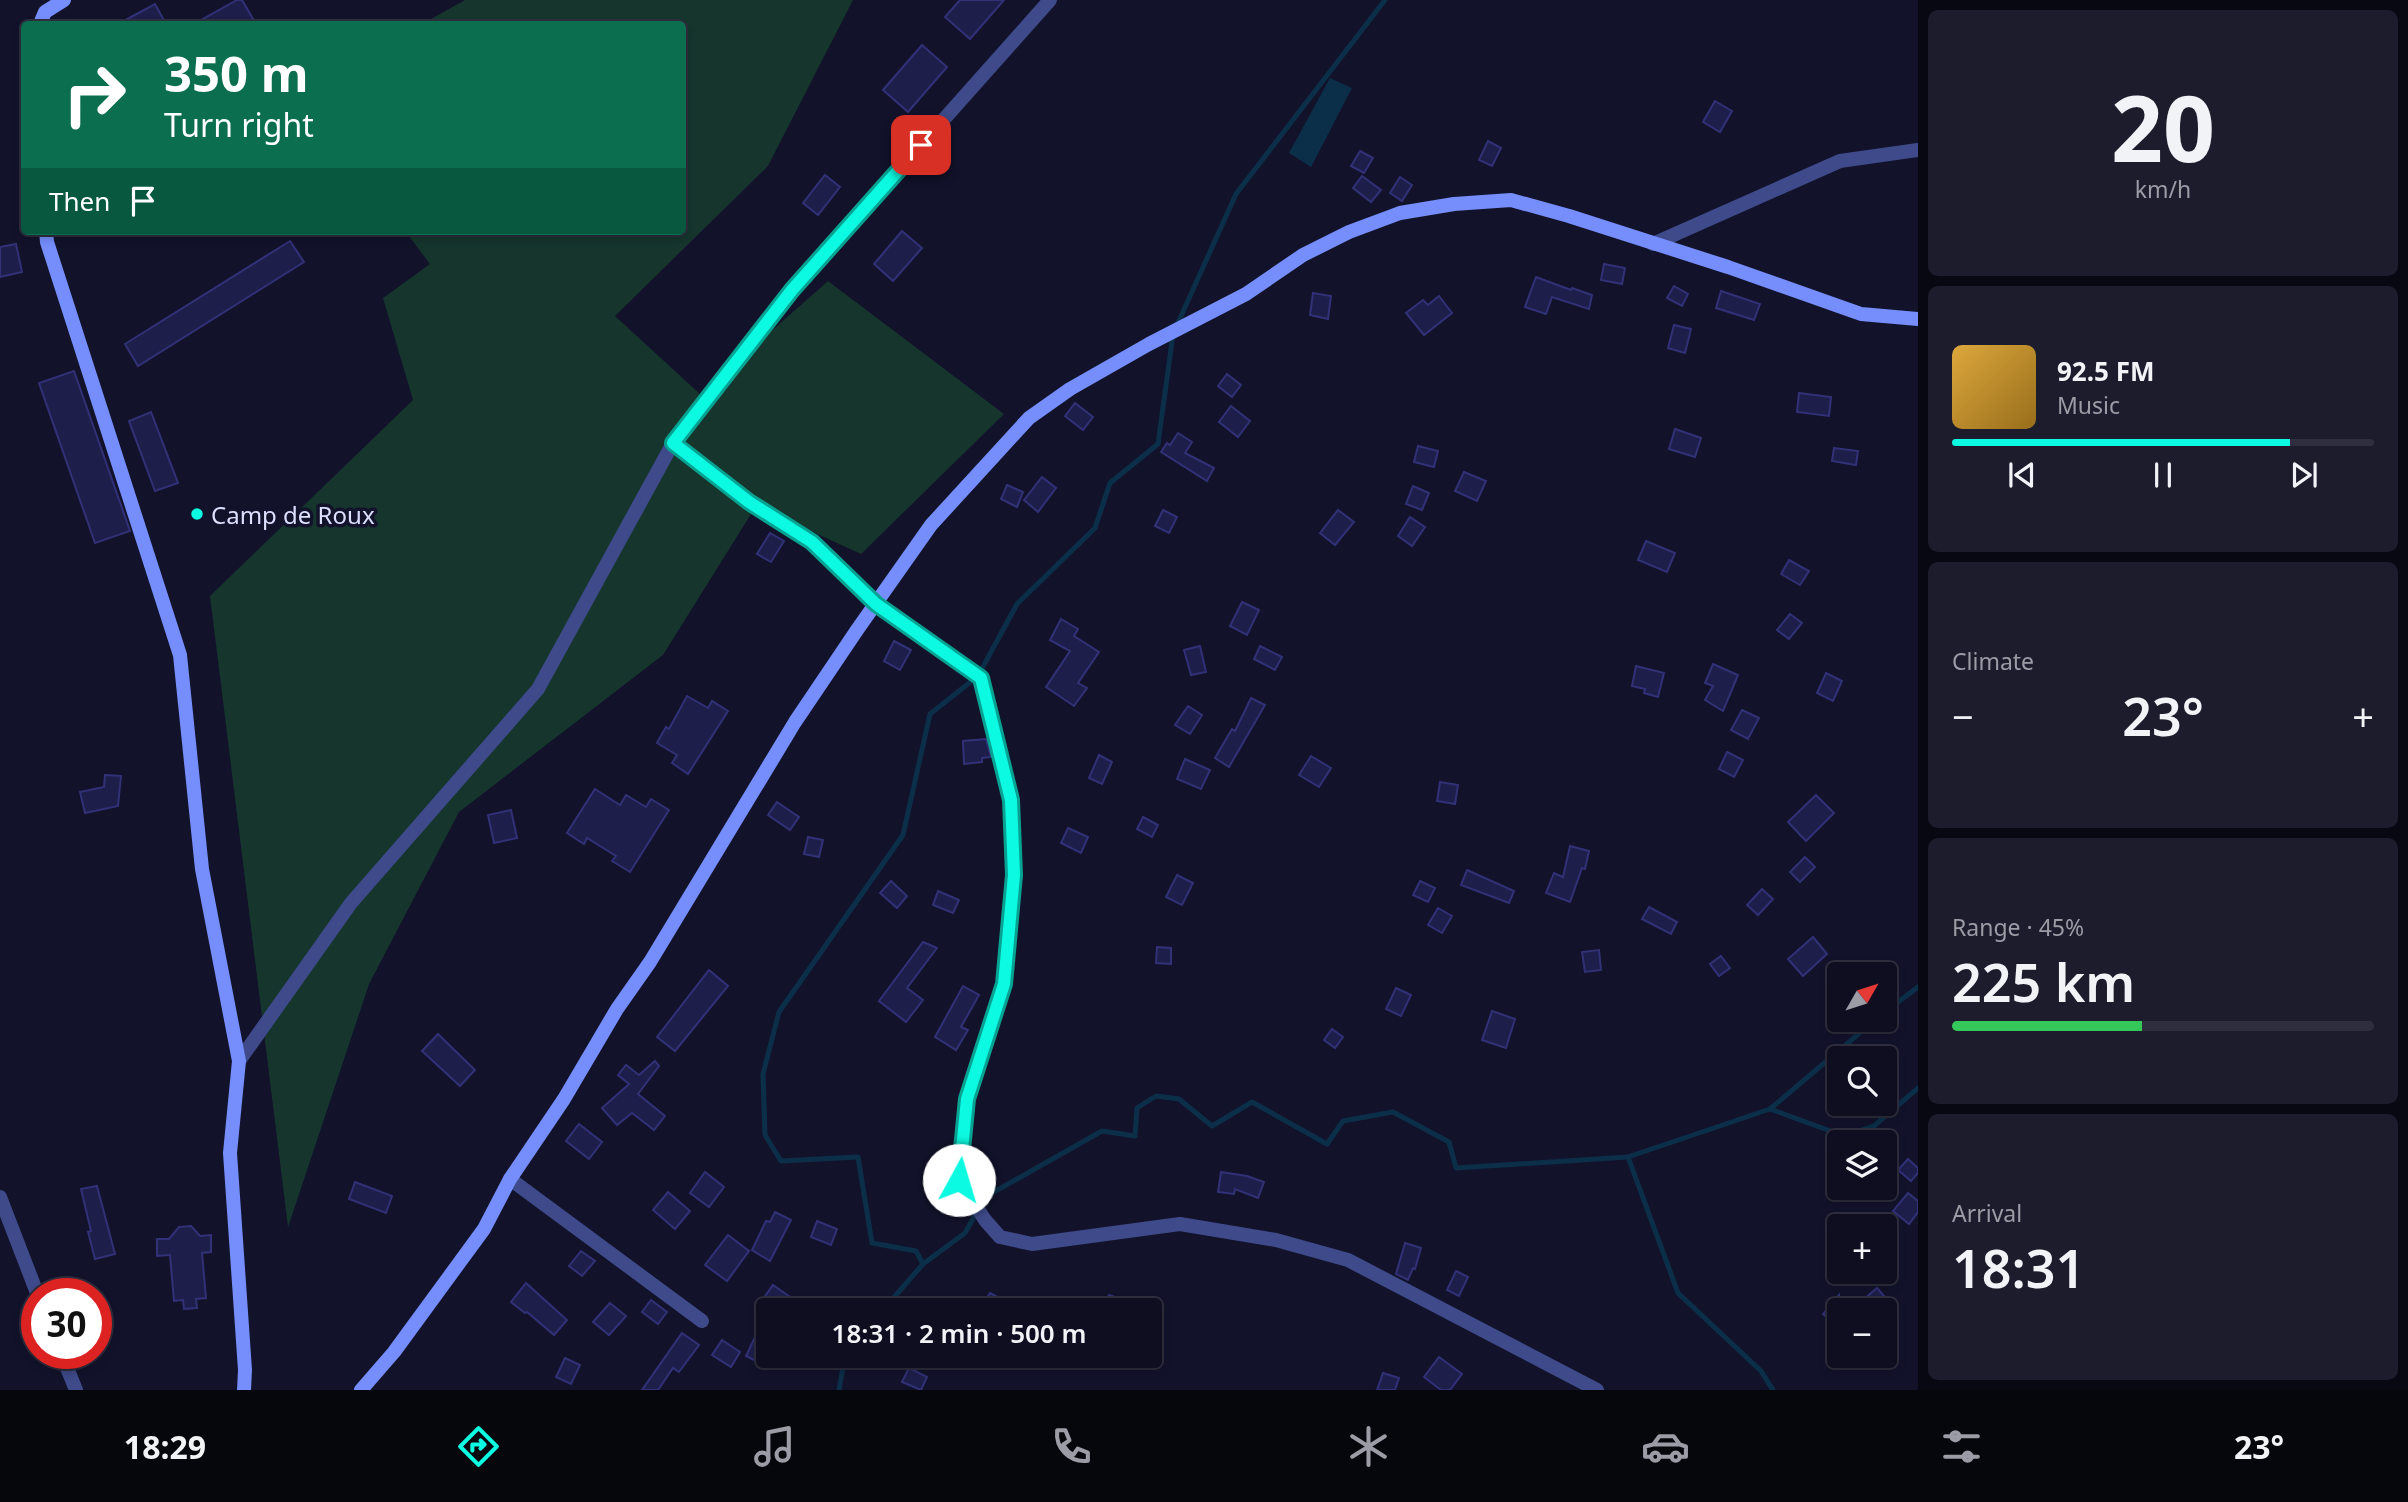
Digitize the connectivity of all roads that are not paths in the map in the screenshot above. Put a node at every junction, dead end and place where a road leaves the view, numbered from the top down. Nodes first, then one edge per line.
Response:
1 (64, 0) edge
2 (1050, 0) edge
3 (41, 21) edge
4 (1918, 150) edge
5 (46, 235) edge
6 (1653, 244) junction
7 (1918, 319) edge
8 (673, 443) junction
9 (876, 604) junction
10 (239, 1061) junction
11 (510, 1178) junction
12 (0, 1197) edge
13 (31, 1278) edge
14 (702, 1321) dead end
15 (67, 1369) edge
16 (76, 1390) edge
17 (244, 1390) edge
18 (361, 1390) edge
19 (1597, 1390) edge

1 - 3 street
2 - 8 street
4 - 6 street
5 - 10 street
6 - 7 street
6 - 9 street
8 - 9 street
8 - 10 street
9 - 11 street
9 - 19 street
10 - 17 street
11 - 14 street
11 - 18 street
12 - 13 street
15 - 16 street

